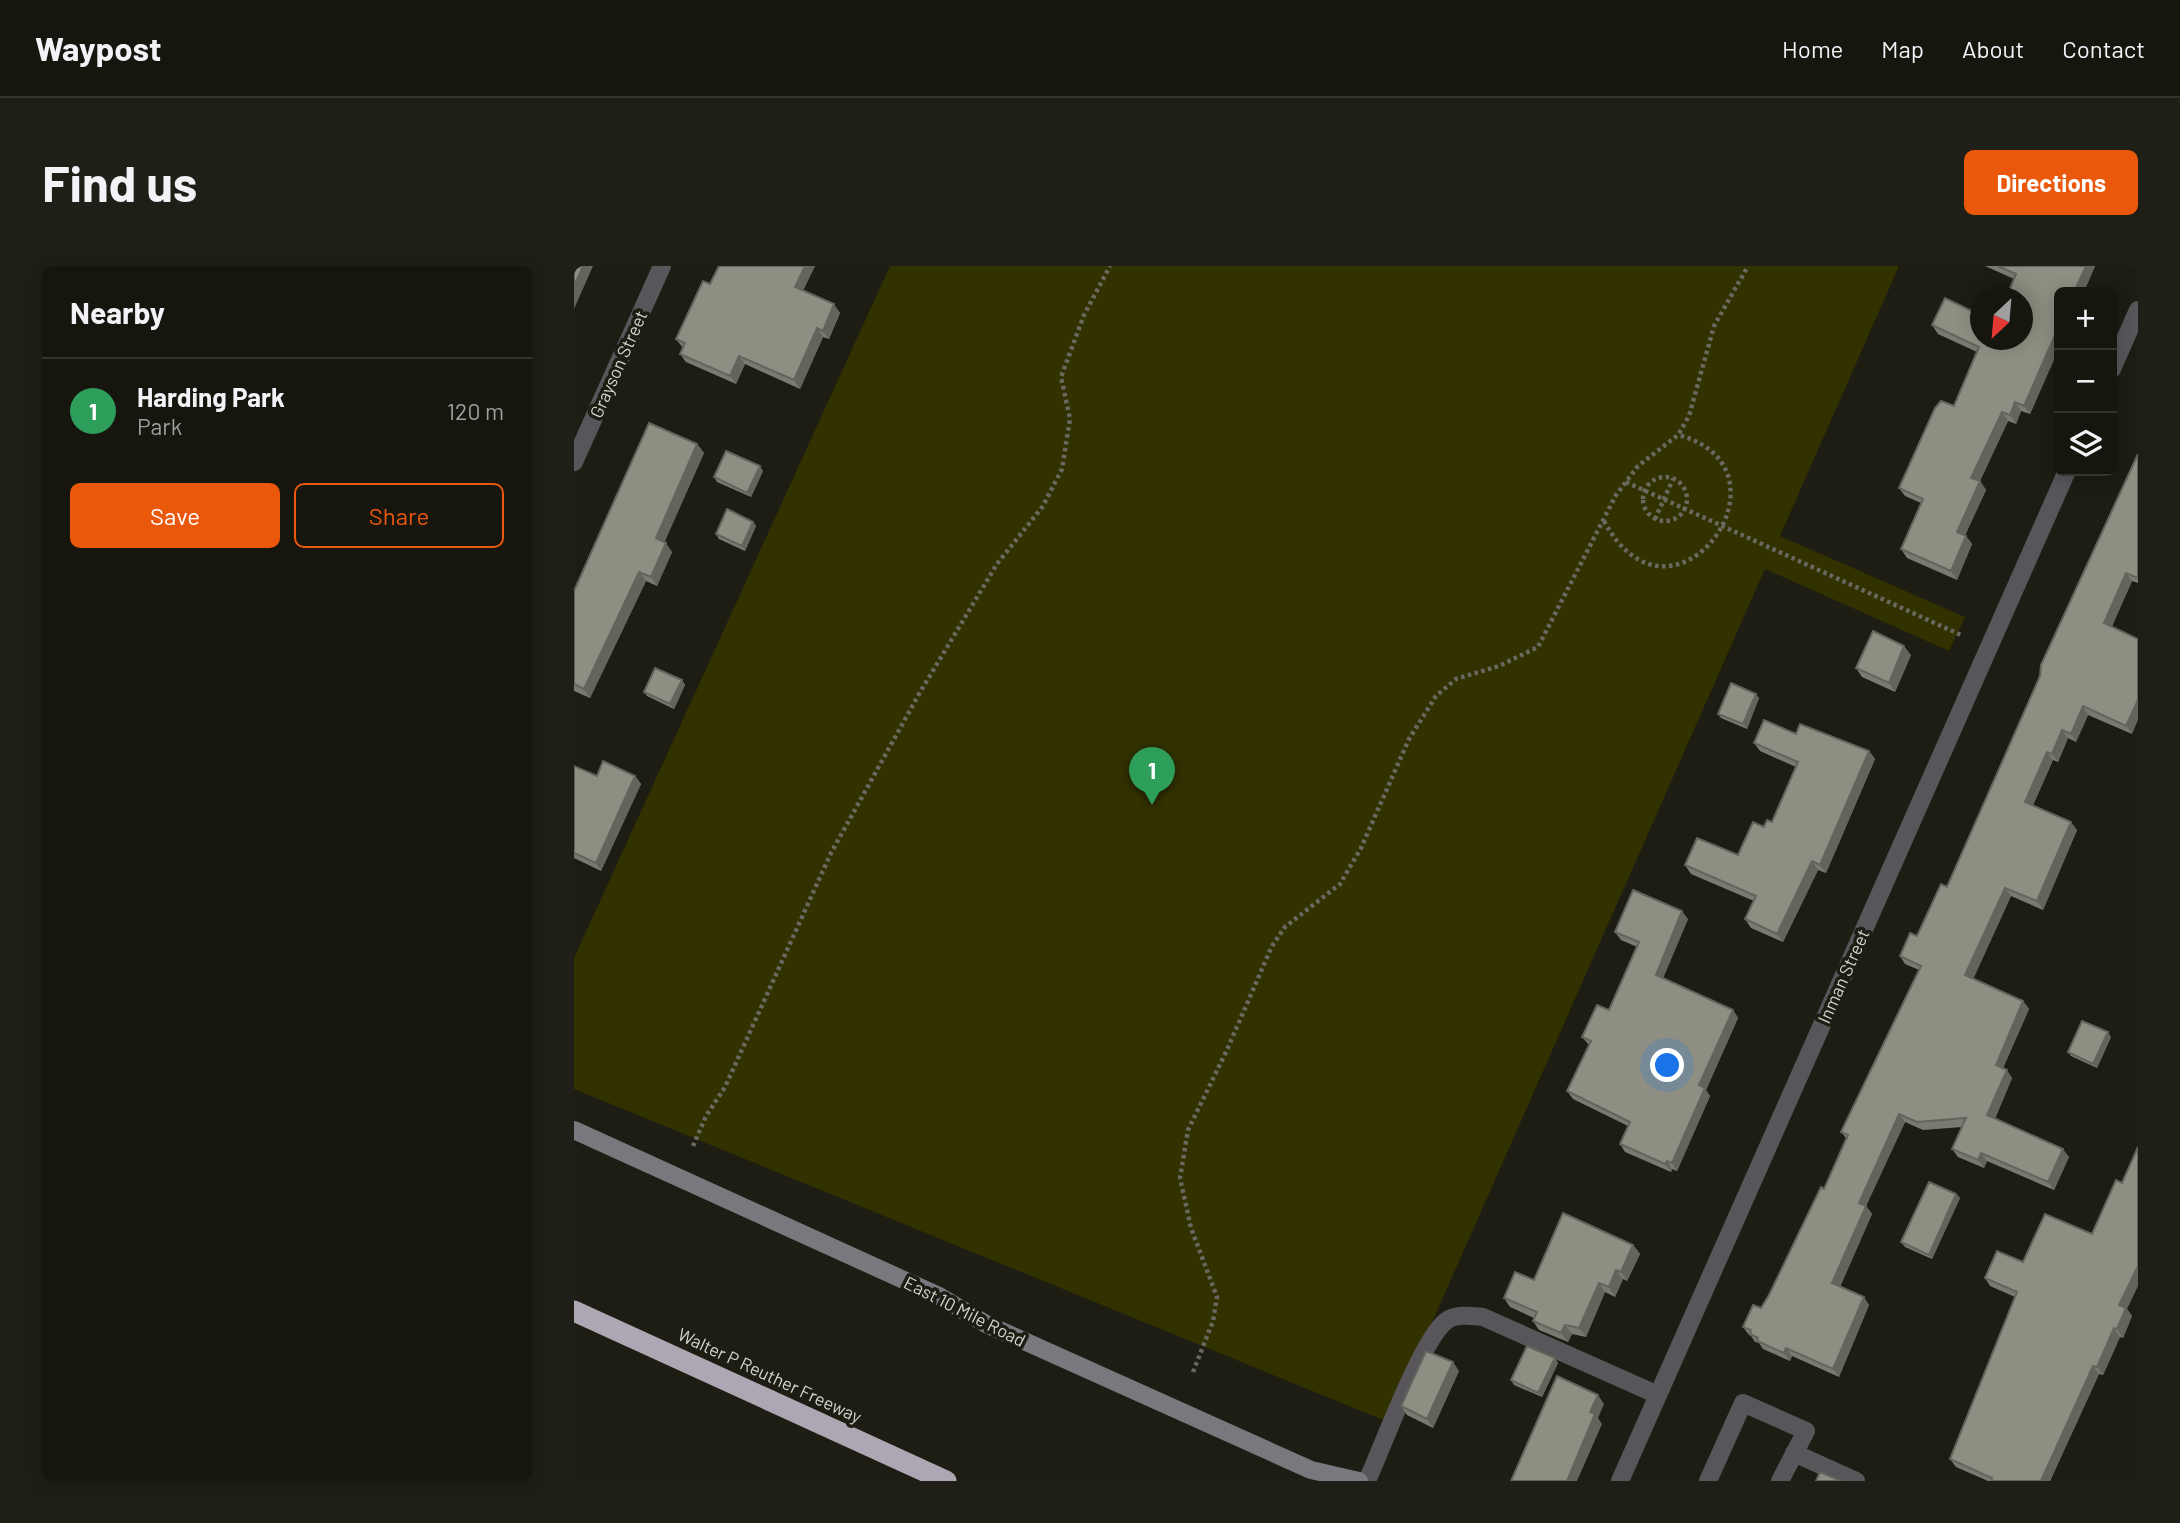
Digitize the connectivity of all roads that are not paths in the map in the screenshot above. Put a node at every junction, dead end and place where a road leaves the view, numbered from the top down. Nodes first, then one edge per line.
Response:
1 (662, 266) edge
2 (2138, 310) edge
3 (2117, 358) edge
4 (574, 463) edge
5 (2065, 476) edge
6 (574, 1130) edge
7 (574, 1311) edge
8 (1658, 1395) junction
9 (1794, 1453) junction
10 (946, 1481) edge
11 (1359, 1481) edge
12 (1367, 1481) edge
13 (1620, 1481) edge
14 (1708, 1481) edge
15 (1780, 1481) edge
16 (1856, 1481) edge

1 - 4 street, Grayson Street
2 - 3 street
5 - 8 street, Inman Street
6 - 11 main road, East 10 Mile Road
7 - 10 highway, Walter P Reuther Freeway
8 - 12 street
8 - 13 street, Inman Street
9 - 14 street
9 - 15 street
9 - 16 street

